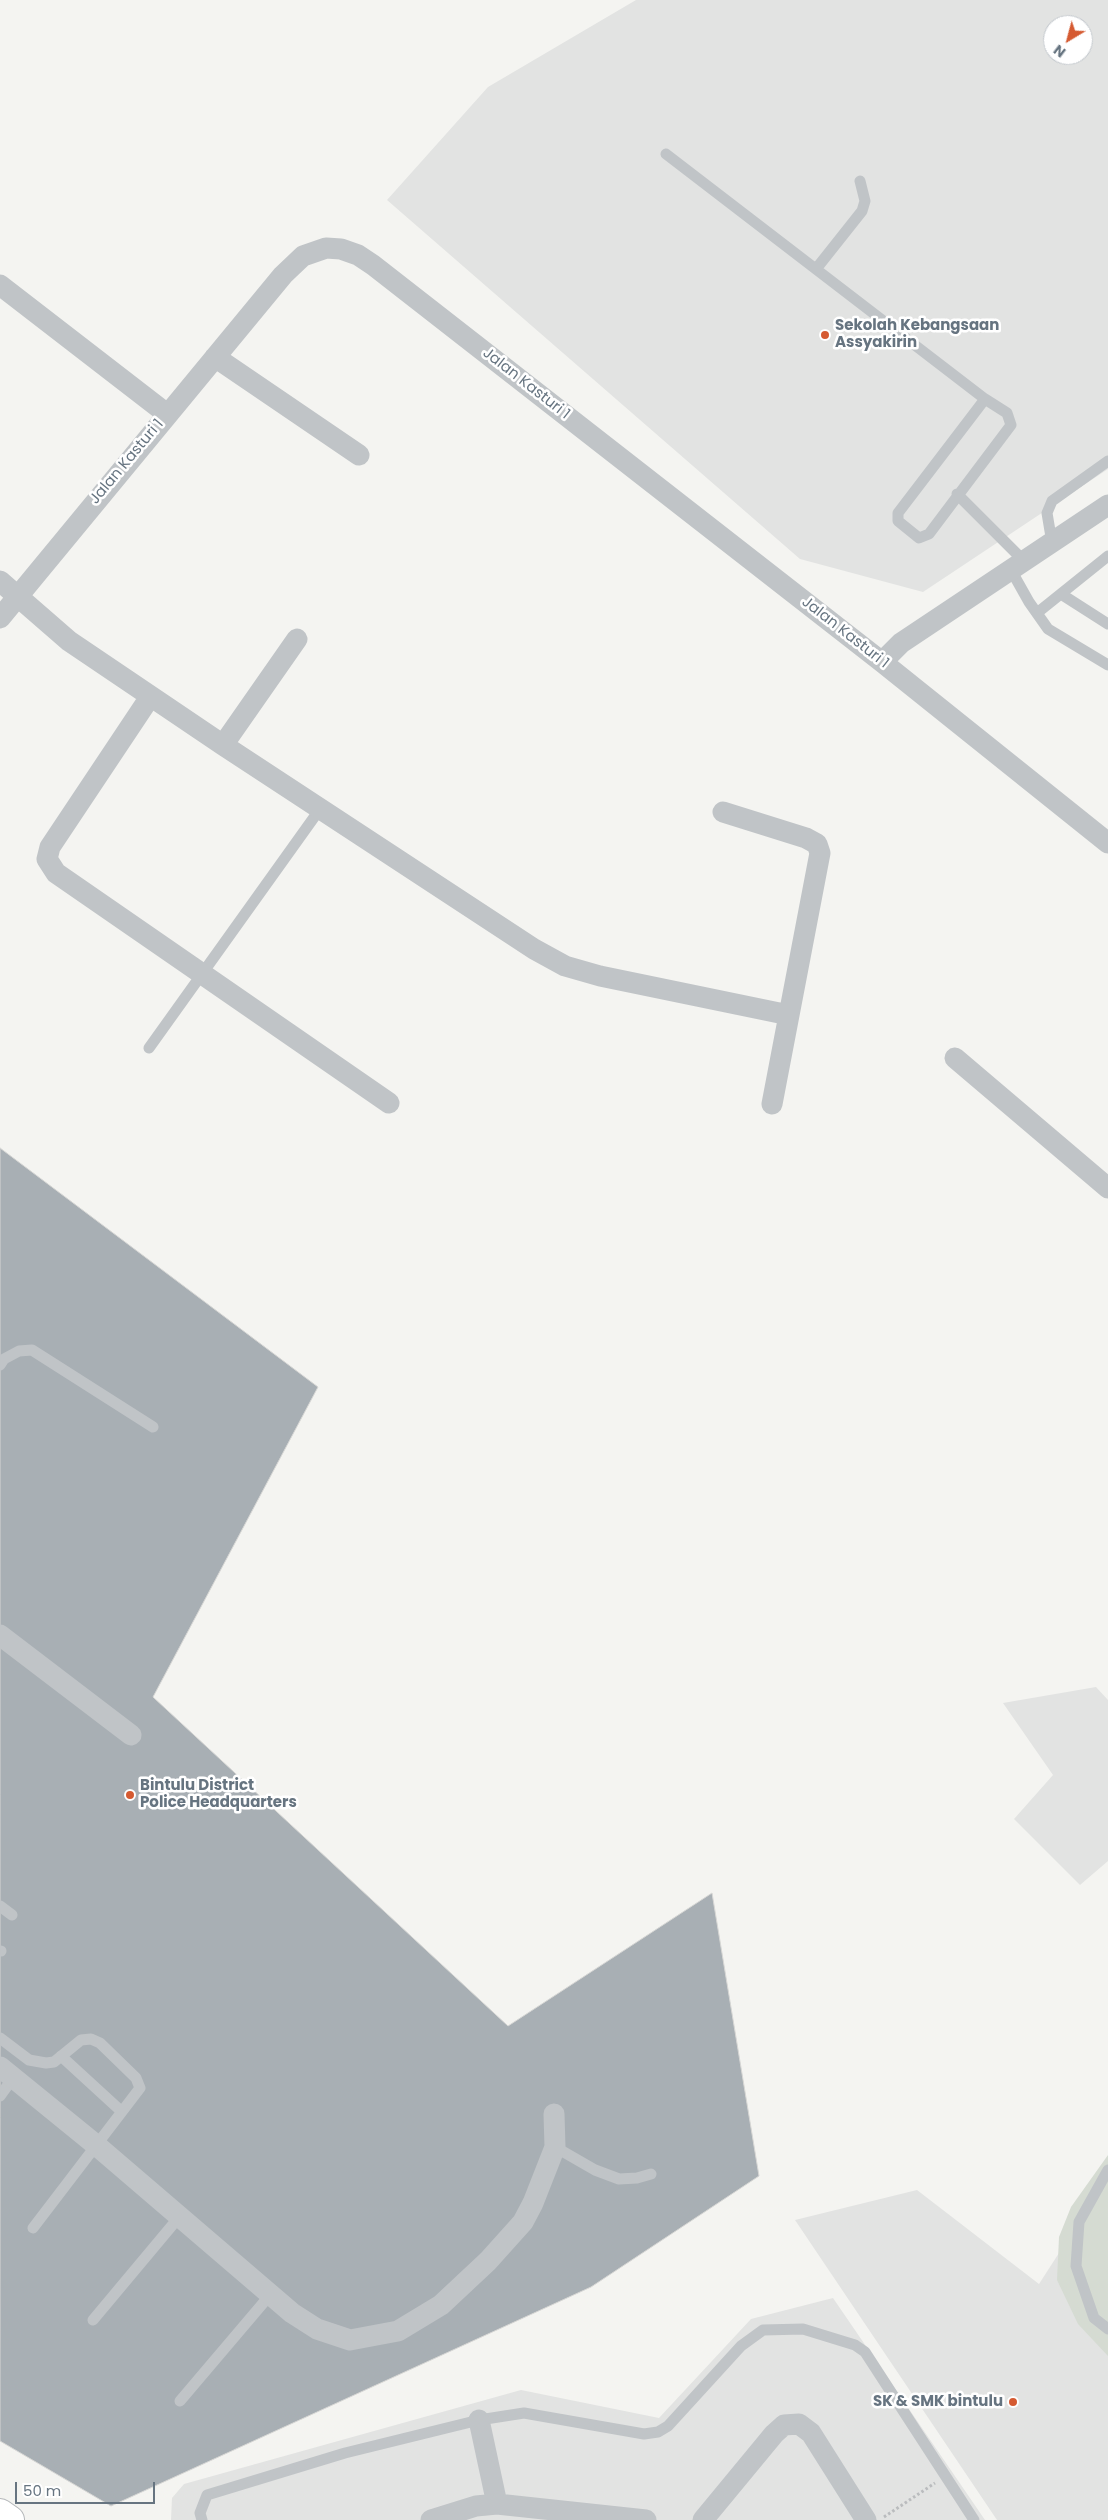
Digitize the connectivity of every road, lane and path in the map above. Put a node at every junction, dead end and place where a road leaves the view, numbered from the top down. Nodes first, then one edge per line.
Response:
1 (666, 154) dead end
2 (860, 181) dead end
3 (816, 269) junction
4 (0, 285) edge
5 (215, 357) junction
6 (985, 399) junction
7 (167, 414) junction
8 (359, 455) dead end
9 (1108, 461) edge
10 (957, 494) junction
11 (1108, 505) edge
12 (1052, 543) junction
13 (1108, 556) edge
14 (1017, 566) junction
15 (0, 580) edge
16 (1061, 594) junction
17 (17, 595) junction
18 (1037, 613) junction
19 (0, 618) edge
20 (1108, 624) edge
21 (297, 639) dead end
22 (882, 662) junction
23 (1108, 665) edge
24 (150, 697) junction
25 (223, 745) junction
26 (320, 809) junction
27 (723, 812) dead end
28 (1108, 843) edge
29 (203, 974) junction
30 (789, 1015) junction
31 (149, 1048) dead end
32 (955, 1058) dead end
33 (389, 1103) dead end
34 (772, 1104) dead end
35 (1108, 1188) edge
36 (0, 1365) edge
37 (153, 1427) dead end
38 (0, 1635) edge
39 (131, 1735) dead end
40 (0, 1906) edge
41 (12, 1915) dead end
42 (0, 2038) edge
43 (61, 2056) junction
44 (7, 2073) edge
45 (0, 2096) edge
46 (121, 2111) junction
47 (554, 2114) dead end
48 (96, 2145) junction
49 (555, 2147) junction
50 (1108, 2170) edge
51 (651, 2174) dead end
52 (180, 2216) junction
53 (33, 2228) dead end
54 (270, 2295) junction
55 (93, 2320) dead end
56 (1108, 2329) edge
57 (180, 2401) dead end
58 (479, 2420) junction
59 (946, 2476) junction
60 (497, 2504) junction
61 (0, 2513) edge
62 (440, 2519) edge
63 (10, 2520) edge
64 (202, 2520) edge
65 (646, 2520) edge
66 (704, 2520) edge
67 (866, 2520) edge
68 (879, 2520) edge
69 (974, 2520) edge

1 - 3 lane
2 - 3 lane
3 - 6 lane
4 - 7 street
5 - 7 street, Jalan Kasturi 1
5 - 8 street
5 - 22 street, Jalan Kasturi 1
6 - 10 lane
6 - 10 lane
7 - 17 street, Jalan Kasturi 1
9 - 12 lane
10 - 14 lane
11 - 12 street
12 - 14 street
13 - 16 lane
14 - 18 lane
14 - 22 street
15 - 17 street
16 - 18 lane
16 - 20 lane
17 - 19 street, Jalan Kasturi 1
17 - 24 street
18 - 23 lane
21 - 25 street
22 - 28 street, Jalan Kasturi 1
24 - 25 street
24 - 29 street
25 - 26 street
26 - 29 lane
26 - 30 street
27 - 30 street
29 - 31 lane
29 - 33 street
30 - 34 street
32 - 35 street
36 - 37 lane
38 - 39 street
40 - 41 lane
42 - 43 lane
43 - 46 lane
43 - 46 lane
44 - 45 lane
44 - 48 street
46 - 48 lane
47 - 49 street
48 - 52 street
48 - 53 lane
49 - 51 lane
49 - 54 street
50 - 56 lane
52 - 54 street
52 - 55 lane
54 - 57 lane
58 - 59 lane
58 - 60 street
58 - 64 lane
59 - 68 path
59 - 69 lane
60 - 62 street
60 - 65 street
61 - 63 main road
66 - 67 street

